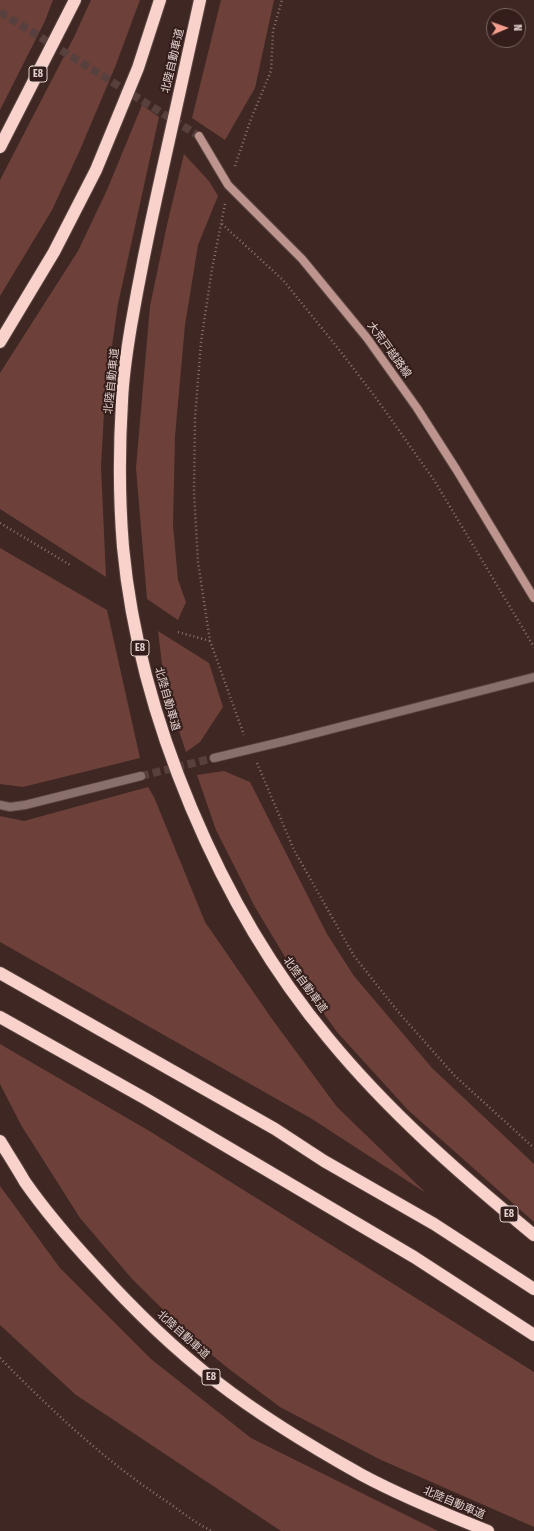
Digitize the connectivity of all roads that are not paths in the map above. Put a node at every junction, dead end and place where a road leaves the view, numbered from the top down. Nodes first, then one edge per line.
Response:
1 (75, 0) edge
2 (160, 0) edge
3 (200, 0) edge
4 (199, 136) tunnel mouth
5 (0, 147) edge
6 (0, 342) edge
7 (534, 598) edge
8 (534, 677) edge
9 (214, 758) tunnel mouth
10 (141, 776) tunnel mouth
11 (0, 806) edge
12 (0, 973) edge
13 (0, 1017) edge
14 (0, 1141) edge
15 (534, 1235) edge
16 (534, 1289) edge
17 (534, 1336) edge
18 (488, 1531) edge

1 - 5 highway, E8
2 - 6 highway
3 - 15 highway, 北陸自動車道 / E8
4 - 7 main road, 大荒戸越路線
8 - 9 street
10 - 11 street
12 - 16 highway
13 - 17 highway
14 - 18 highway, 北陸自動車道 / E8

